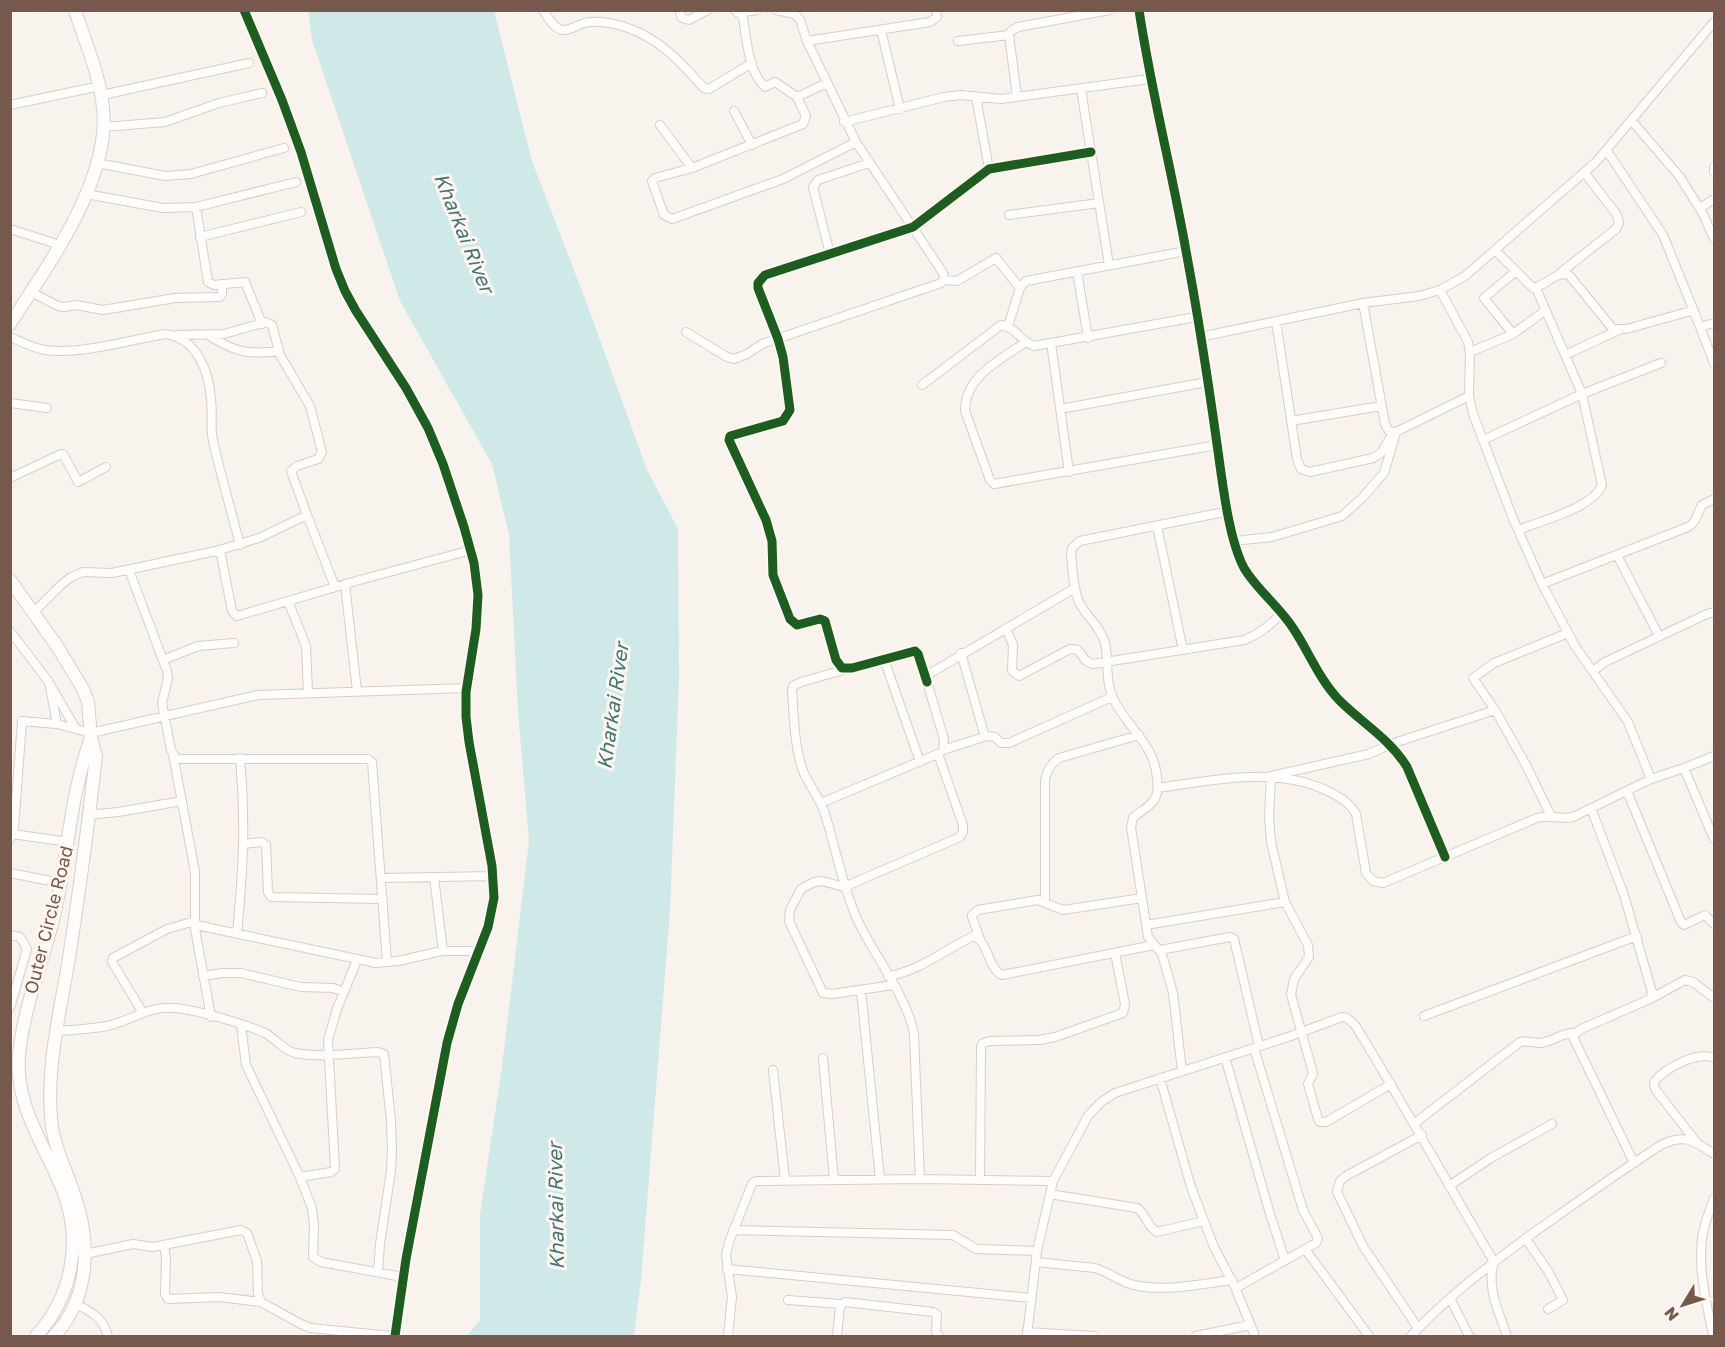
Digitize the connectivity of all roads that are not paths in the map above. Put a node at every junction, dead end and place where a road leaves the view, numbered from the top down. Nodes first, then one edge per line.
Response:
1 (75, 10) edge
2 (244, 10) edge
3 (543, 10) edge
4 (679, 10) edge
5 (708, 10) edge
6 (757, 10) edge
7 (776, 10) edge
8 (936, 10) edge
9 (1110, 10) edge
10 (1138, 10) edge
11 (738, 12) edge
12 (1714, 22) edge
13 (881, 30) junction
14 (1009, 35) junction
15 (807, 40) junction
16 (958, 41) dead end
17 (249, 63) dead end
18 (752, 63) junction
19 (1149, 79) junction
20 (827, 83) junction
21 (1081, 89) junction
22 (101, 90) junction
23 (262, 93) dead end
24 (797, 97) junction
25 (976, 97) junction
26 (1017, 97) junction
27 (10, 105) edge
28 (900, 109) junction
29 (734, 111) dead end
30 (1632, 121) junction
31 (844, 122) junction
32 (660, 124) dead end
33 (104, 127) junction
34 (856, 142) junction
35 (752, 145) junction
36 (284, 148) dead end
37 (1607, 151) junction
38 (1091, 152) junction
39 (97, 163) junction
40 (869, 163) junction
41 (1714, 167) edge
42 (693, 168) junction
43 (989, 169) junction
44 (1584, 172) junction
45 (1714, 172) edge
46 (296, 182) dead end
47 (86, 194) junction
48 (1714, 199) edge
49 (1099, 203) junction
50 (196, 207) junction
51 (1700, 208) junction
52 (301, 212) dead end
53 (1010, 215) dead end
54 (913, 227) junction
55 (10, 229) edge
56 (200, 237) junction
57 (1714, 239) edge
58 (60, 245) junction
59 (1495, 250) junction
60 (1186, 251) junction
61 (830, 254) junction
62 (1109, 265) junction
63 (1077, 271) junction
64 (1515, 272) junction
65 (1559, 274) junction
66 (944, 280) junction
67 (222, 284) junction
68 (1020, 288) junction
69 (1536, 288) junction
70 (1440, 290) junction
71 (31, 292) junction
72 (1363, 303) junction
73 (16, 306) edge
74 (1546, 310) junction
75 (1695, 314) junction
76 (1196, 317) junction
77 (1276, 321) junction
78 (1714, 323) edge
79 (10, 324) edge
80 (262, 324) junction
81 (1008, 326) junction
82 (1700, 327) junction
83 (1619, 330) junction
84 (687, 332) dead end
85 (1513, 334) junction
86 (174, 335) junction
87 (208, 335) junction
88 (10, 337) edge
89 (1200, 337) junction
90 (1088, 338) junction
91 (778, 339) junction
92 (1026, 342) junction
93 (1051, 343) junction
94 (279, 351) junction
95 (1470, 352) junction
96 (1565, 355) junction
97 (1661, 363) dead end
98 (1714, 363) edge
99 (1207, 381) junction
100 (922, 385) dead end
101 (1582, 394) junction
102 (1468, 396) junction
103 (10, 403) edge
104 (1381, 406) junction
105 (47, 408) dead end
106 (1060, 409) junction
107 (1291, 421) junction
108 (1395, 432) junction
109 (1483, 440) junction
110 (1217, 446) junction
111 (106, 467) dead end
112 (1069, 472) junction
113 (10, 478) edge
114 (1714, 499) edge
115 (1229, 511) junction
116 (307, 515) junction
117 (1157, 526) junction
118 (1518, 530) junction
119 (1234, 541) junction
120 (240, 544) junction
121 (471, 550) junction
122 (216, 551) junction
123 (1617, 555) junction
124 (129, 570) junction
125 (10, 580) edge
126 (345, 584) junction
127 (1542, 584) junction
128 (335, 587) junction
129 (1076, 588) junction
130 (288, 601) junction
131 (1714, 612) edge
132 (33, 613) junction
133 (1282, 613) junction
134 (1006, 628) junction
135 (10, 632) edge
136 (1568, 633) junction
137 (1659, 636) junction
138 (234, 643) dead end
139 (1183, 650) junction
140 (961, 653) junction
141 (884, 659) junction
142 (163, 660) junction
143 (1106, 663) junction
144 (847, 668) junction
145 (1593, 671) junction
146 (48, 681) junction
147 (927, 682) junction
148 (467, 688) junction
149 (357, 692) junction
150 (308, 693) junction
151 (1112, 697) junction
152 (1495, 710) junction
153 (165, 716) junction
154 (57, 724) junction
155 (76, 729) junction
156 (91, 735) junction
157 (1140, 735) junction
158 (985, 736) junction
159 (1391, 744) junction
160 (940, 752) junction
161 (172, 754) junction
162 (1714, 756) edge
163 (240, 758) junction
164 (920, 762) junction
165 (1684, 768) junction
166 (1272, 776) junction
167 (1652, 779) junction
168 (1158, 788) junction
169 (1627, 790) junction
170 (182, 801) junction
171 (820, 803) junction
172 (1591, 808) junction
173 (88, 815) junction
174 (1551, 816) junction
175 (11, 837) edge
176 (1714, 838) edge
177 (69, 842) junction
178 (244, 844) junction
179 (1445, 857) junction
180 (10, 873) edge
181 (493, 876) junction
182 (434, 877) junction
183 (381, 878) junction
184 (61, 883) junction
185 (844, 887) junction
186 (1142, 898) junction
187 (383, 899) junction
188 (1045, 901) junction
189 (1285, 902) junction
190 (195, 923) junction
191 (1714, 924) edge
192 (1146, 925) junction
193 (237, 933) junction
194 (10, 935) edge
195 (1637, 936) junction
196 (980, 939) junction
197 (1157, 947) junction
198 (443, 951) junction
199 (479, 951) junction
200 (1114, 953) junction
201 (357, 960) junction
202 (387, 962) junction
203 (203, 976) junction
204 (888, 976) junction
205 (893, 985) junction
206 (861, 990) junction
207 (344, 992) junction
208 (1714, 998) edge
209 (1650, 999) junction
210 (10, 1008) edge
211 (142, 1013) junction
212 (1424, 1016) dead end
213 (211, 1017) junction
214 (241, 1025) junction
215 (57, 1031) junction
216 (1301, 1032) junction
217 (1575, 1033) junction
218 (1257, 1047) junction
219 (328, 1054) junction
220 (1225, 1057) junction
221 (823, 1058) dead end
222 (1714, 1058) edge
223 (773, 1070) dead end
224 (1182, 1071) junction
225 (1160, 1078) junction
226 (1391, 1084) junction
227 (1415, 1123) junction
228 (1552, 1124) dead end
229 (1422, 1135) junction
230 (1697, 1143) junction
231 (1714, 1154) edge
232 (1634, 1163) junction
233 (300, 1178) junction
234 (880, 1179) junction
235 (920, 1179) junction
236 (785, 1180) junction
237 (834, 1180) junction
238 (980, 1180) junction
239 (1053, 1181) junction
240 (1449, 1186) junction
241 (1050, 1194) junction
242 (1714, 1198) edge
243 (1204, 1221) junction
244 (734, 1230) junction
245 (1526, 1239) junction
246 (164, 1245) junction
247 (1305, 1249) junction
248 (1037, 1251) junction
249 (85, 1254) junction
250 (1285, 1260) junction
251 (1036, 1262) junction
252 (1494, 1262) junction
253 (727, 1269) junction
254 (378, 1272) junction
255 (403, 1277) junction
256 (1234, 1284) junction
257 (1031, 1298) junction
258 (1450, 1298) junction
259 (788, 1300) dead end
260 (261, 1302) junction
261 (75, 1304) junction
262 (840, 1304) junction
263 (1548, 1309) dead end
264 (1250, 1325) junction
265 (1418, 1328) junction
266 (1027, 1334) edge
267 (1060, 1335) edge
268 (36, 1336) edge
269 (54, 1336) edge
270 (108, 1336) edge
271 (393, 1336) edge
272 (728, 1336) edge
273 (837, 1336) edge
274 (939, 1336) edge
275 (1094, 1336) edge
276 (1197, 1336) edge
277 (1255, 1336) edge
278 (1369, 1336) edge
279 (1411, 1336) edge
280 (1469, 1336) edge
281 (1508, 1336) edge
282 (1713, 1336) edge

1 - 22 main road
2 - 121 street
3 - 18 street
4 - 5 street
6 - 11 street
7 - 15 street
8 - 13 street
9 - 14 street
10 - 19 street
11 - 18 street
12 - 30 street
13 - 15 street
13 - 28 street
14 - 16 street
14 - 26 street
15 - 20 street
17 - 22 street
18 - 24 street
19 - 21 street
19 - 60 street
20 - 24 street
20 - 31 street
21 - 26 street
21 - 38 street
22 - 27 street
22 - 33 main road
23 - 33 street
24 - 35 street
25 - 26 street
25 - 28 street
25 - 43 street
28 - 31 street
29 - 35 street
30 - 37 street
30 - 51 street
31 - 34 street
32 - 42 street
33 - 39 main road
34 - 40 street
34 - 42 street
35 - 42 street
36 - 39 street
37 - 44 street
37 - 75 street
38 - 43 street
38 - 49 street
39 - 47 main road
40 - 54 street
40 - 61 street
41 - 45 street
43 - 54 street
44 - 59 street
44 - 65 street
46 - 50 street
47 - 50 street
47 - 58 main road
48 - 51 street
49 - 53 street
49 - 62 street
50 - 56 street
51 - 57 street
52 - 56 street
54 - 61 street
54 - 66 street
55 - 58 street
56 - 67 street
58 - 71 main road
59 - 64 street
59 - 70 street
60 - 62 street
60 - 76 street
61 - 91 street
62 - 63 street
63 - 68 street
63 - 90 street
64 - 69 street
64 - 85 street
65 - 69 street
65 - 83 street
66 - 68 street
66 - 91 street
67 - 71 street
67 - 80 street
68 - 81 street
69 - 74 street
70 - 72 street
70 - 95 street
71 - 73 main road
72 - 77 street
72 - 104 street
73 - 79 main road
74 - 85 street
74 - 96 street
75 - 82 street
75 - 83 street
76 - 89 street
76 - 90 street
77 - 89 street
77 - 107 street
78 - 82 street
80 - 87 street
80 - 94 street
81 - 92 street
81 - 100 street
82 - 98 street
83 - 96 street
84 - 91 street
85 - 95 street
86 - 87 street
86 - 88 street
86 - 120 street
87 - 94 street
89 - 99 street
90 - 93 street
91 - 144 street
92 - 93 street
92 - 112 street
93 - 106 street
94 - 116 street
95 - 102 street
96 - 101 street
97 - 101 street
99 - 106 street
99 - 110 street
101 - 109 street
101 - 118 street
102 - 108 street
102 - 109 street
103 - 105 street
104 - 107 street
104 - 108 street
106 - 112 street
107 - 108 street
108 - 119 street
109 - 118 street
110 - 112 street
110 - 115 street
111 - 113 street
114 - 123 street
115 - 117 street
115 - 119 street
116 - 120 street
116 - 128 street
117 - 129 street
117 - 139 street
118 - 127 street
119 - 133 street
120 - 122 street
121 - 126 street
121 - 148 street
122 - 124 street
122 - 130 street
123 - 127 street
123 - 137 street
124 - 132 street
124 - 142 street
125 - 132 main road, Outer Circle Road
126 - 128 street
126 - 149 street
127 - 136 street
128 - 130 street
129 - 134 street
129 - 143 street
130 - 150 street
131 - 137 street
132 - 156 main road, Outer Circle Road
133 - 139 street
133 - 159 street
134 - 140 street
134 - 143 street
135 - 146 street
136 - 145 street
136 - 152 street
137 - 145 street
138 - 142 street
139 - 143 street
140 - 147 street
140 - 158 street
141 - 144 street
141 - 147 street
141 - 164 street
142 - 153 street
143 - 151 street
144 - 171 street
145 - 167 street
146 - 154 street
146 - 155 street
147 - 160 street
148 - 149 street
148 - 181 street
149 - 150 street
150 - 153 street
151 - 157 street
151 - 158 street
152 - 159 street
152 - 174 street
153 - 156 street
153 - 161 street
154 - 155 street
154 - 175 street
155 - 156 street
156 - 173 main road, Outer Circle Road
156 - 177 main road, Outer Circle Road
157 - 168 street
157 - 188 street
158 - 160 street
159 - 166 street
159 - 179 street
160 - 164 street
160 - 185 street
161 - 163 street
161 - 170 street
162 - 165 street
163 - 178 street
163 - 183 street
164 - 171 street
165 - 167 street
165 - 176 street
166 - 168 street
166 - 179 street
166 - 189 street
167 - 169 street
168 - 186 street
169 - 172 street
169 - 191 street
170 - 173 street
170 - 190 street
171 - 185 street
172 - 174 street
172 - 195 street
173 - 215 main road, Outer Circle Road
174 - 179 street
175 - 177 street
177 - 184 main road, Outer Circle Road
178 - 187 street
178 - 193 street
180 - 184 street
181 - 182 street
181 - 199 street
182 - 183 street
182 - 198 street
183 - 187 street
184 - 268 main road, Outer Circle Road
185 - 204 street
185 - 206 street
186 - 188 street
186 - 192 street
187 - 202 street
188 - 196 street
189 - 192 street
189 - 216 street
190 - 193 street
190 - 203 street
190 - 211 street
192 - 197 street
193 - 201 street
194 - 210 street
195 - 209 street
195 - 212 street
196 - 200 street
196 - 204 street
197 - 200 street
197 - 218 street
197 - 224 street
198 - 199 street
198 - 202 street
199 - 255 street
200 - 238 street
201 - 202 street
201 - 207 street
203 - 207 street
203 - 213 street
204 - 205 street
205 - 206 street
205 - 235 street
206 - 234 street
207 - 219 street
208 - 209 street
209 - 217 street
211 - 213 street
211 - 215 street
213 - 214 street
214 - 219 street
214 - 233 street
215 - 249 main road, Outer Circle Road
216 - 218 street
216 - 226 street
216 - 226 street
217 - 227 street
217 - 232 street
218 - 220 street
218 - 247 street
219 - 233 street
219 - 254 street
220 - 224 street
220 - 250 street
221 - 237 street
222 - 230 street
223 - 236 street
224 - 225 street
225 - 239 street
225 - 243 street
226 - 227 street
227 - 229 street
228 - 240 street
229 - 240 street
229 - 265 street
230 - 231 street
230 - 232 street
232 - 245 street
233 - 254 street
234 - 235 street
234 - 237 street
235 - 238 street
236 - 237 street
236 - 244 street
238 - 239 street
239 - 241 street
240 - 252 street
241 - 243 street
241 - 248 street
242 - 282 street
243 - 256 street
244 - 248 street
244 - 253 street
245 - 252 street
245 - 263 street
246 - 249 street
246 - 260 street
246 - 260 street
247 - 250 street
247 - 278 street
248 - 251 street
249 - 261 main road, Outer Circle Road
250 - 256 street
251 - 256 street
251 - 257 street
252 - 258 street
252 - 281 street
253 - 257 street
253 - 272 street
254 - 255 street
255 - 271 street
256 - 264 street
257 - 266 street
258 - 265 street
258 - 280 street
259 - 262 street
260 - 271 street
261 - 269 main road, Outer Circle Road
261 - 270 street
262 - 273 street
262 - 274 street
264 - 276 street
264 - 277 street
265 - 279 street
266 - 267 street
267 - 275 street

